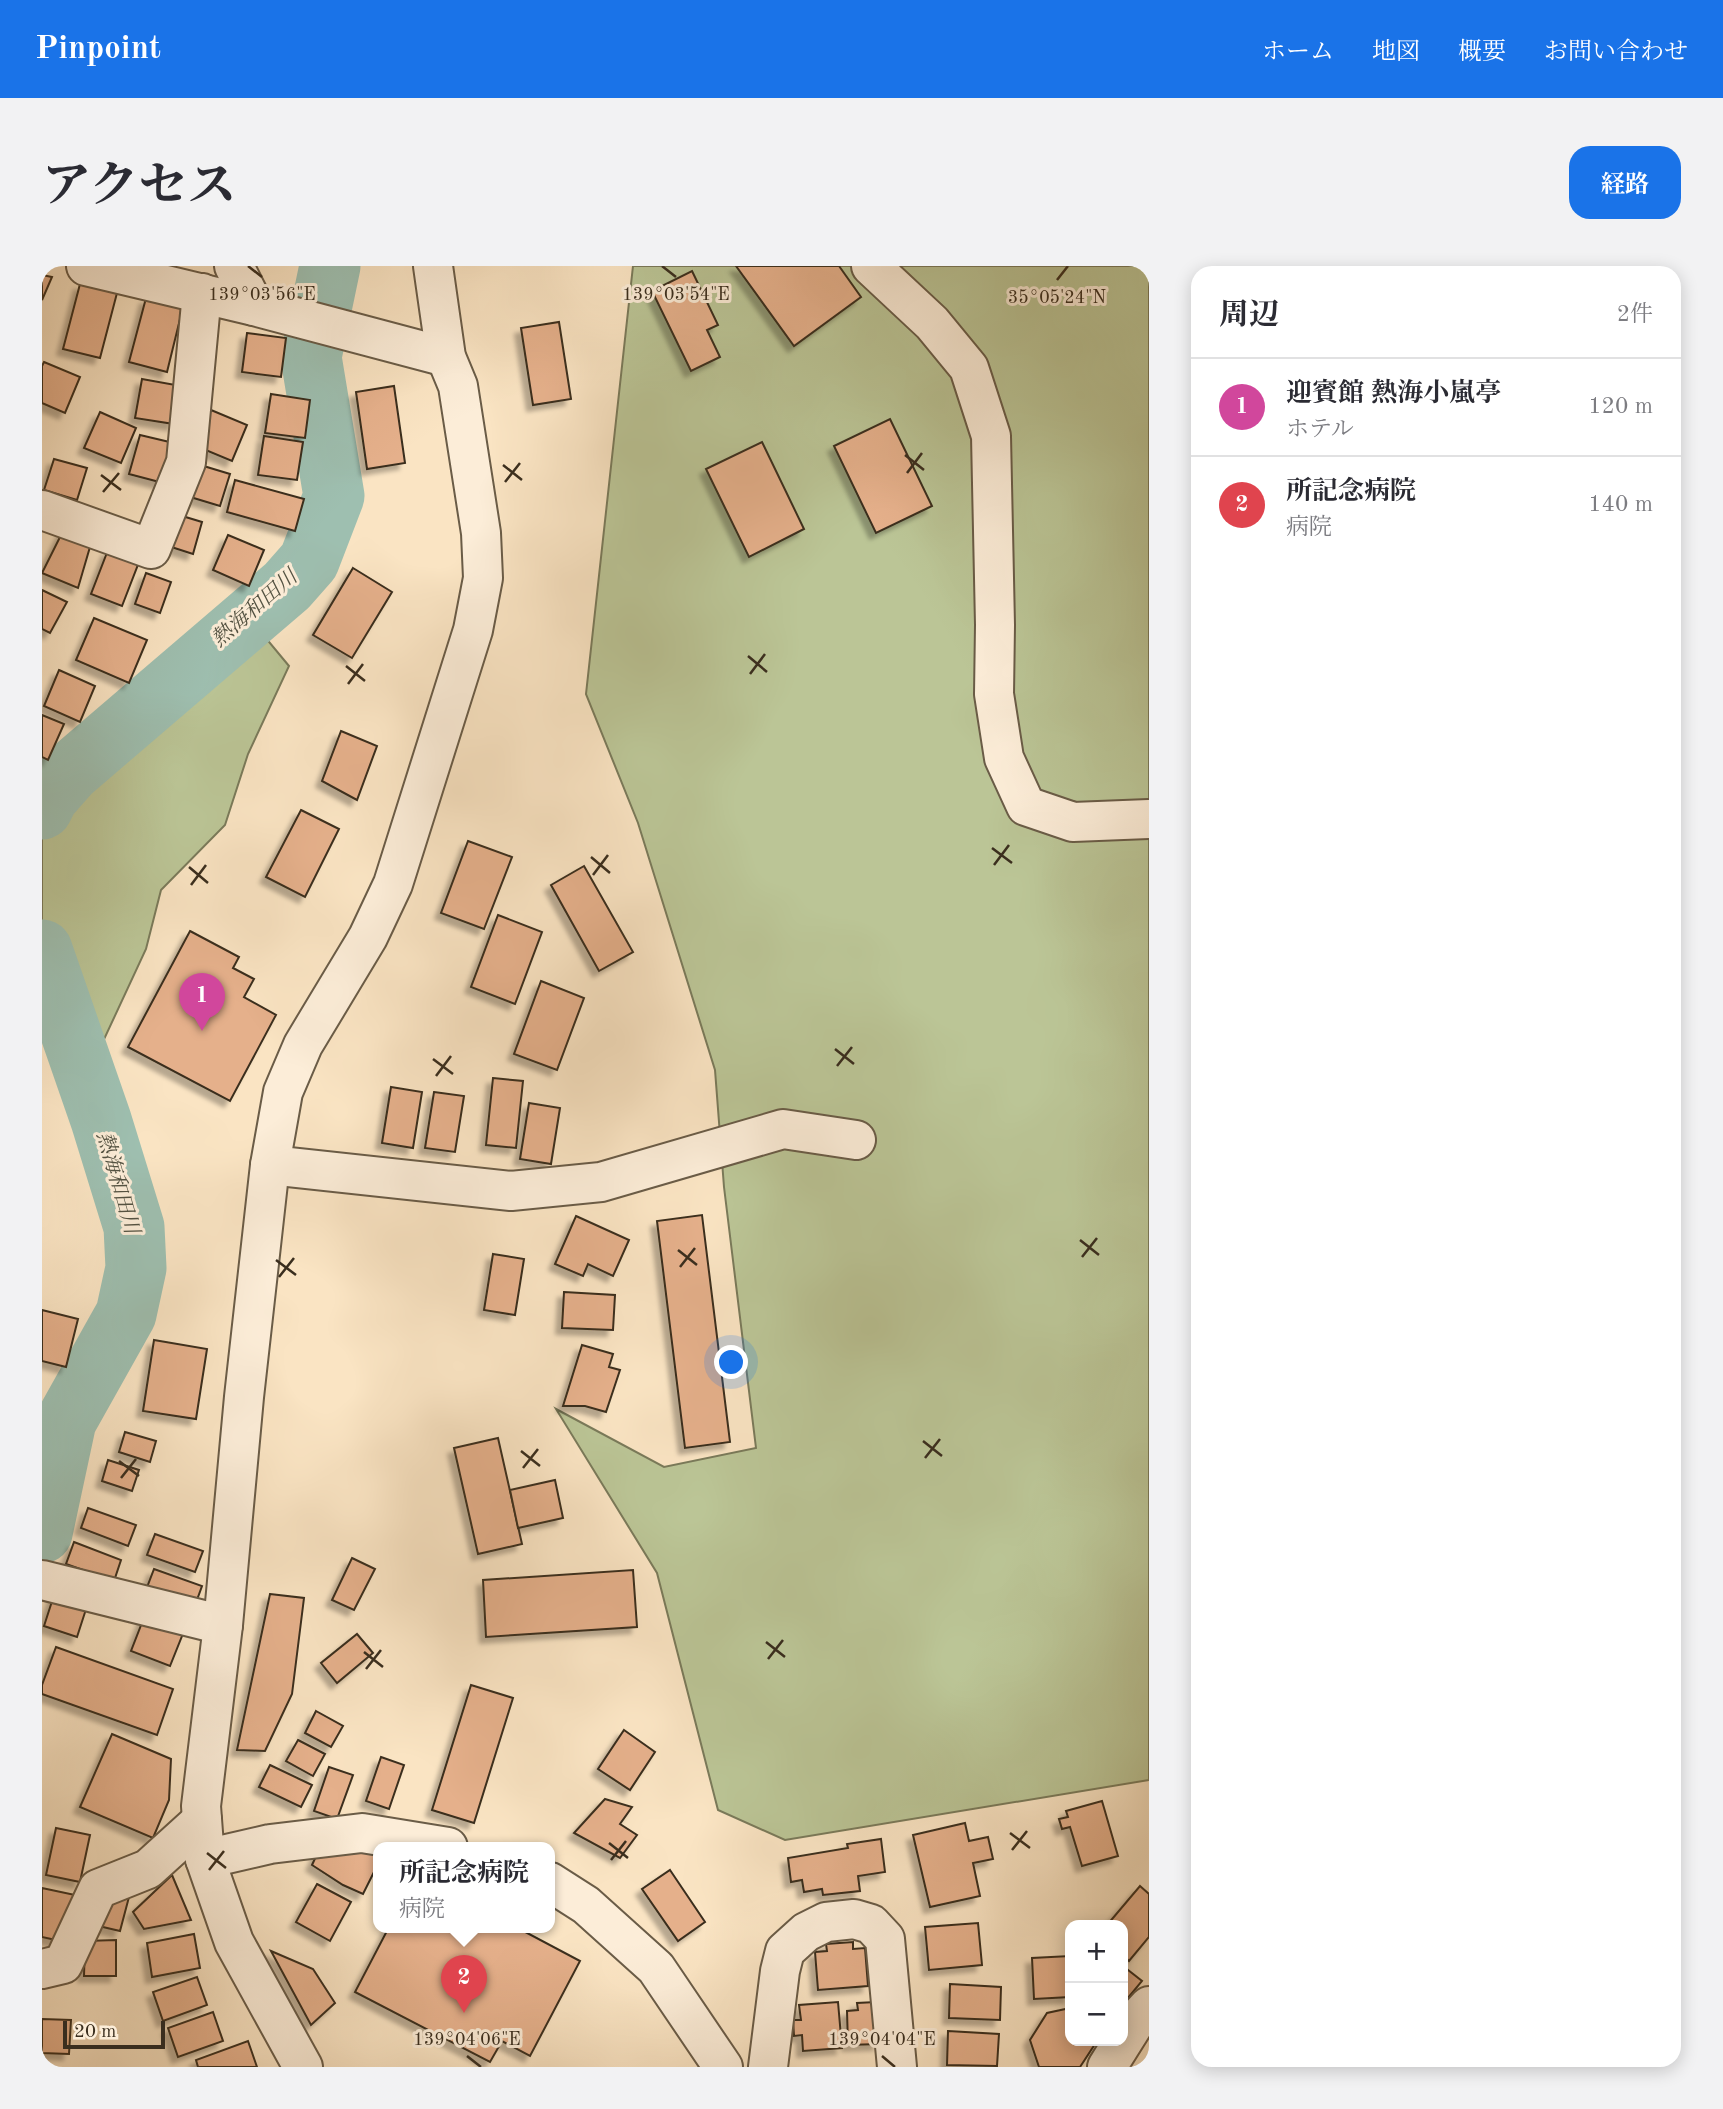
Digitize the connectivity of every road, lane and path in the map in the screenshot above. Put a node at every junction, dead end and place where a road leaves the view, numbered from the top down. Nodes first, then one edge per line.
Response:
1 (86, 266) edge
2 (234, 266) edge
3 (433, 266) edge
4 (872, 266) edge
5 (202, 293) junction
6 (254, 306) junction
7 (446, 357) junction
8 (42, 510) edge
9 (1149, 819) edge
10 (856, 1140) dead end
11 (270, 1165) junction
12 (42, 1580) edge
13 (223, 1625) junction
14 (202, 1820) junction
15 (417, 1842) edge
16 (205, 1859) junction
17 (555, 1885) edge
18 (42, 1969) edge
19 (1149, 2006) edge
20 (303, 2067) edge
21 (723, 2067) edge
22 (768, 2067) edge
23 (897, 2067) edge
24 (1107, 2067) edge

1 - 5 street
2 - 6 street
3 - 7 street
4 - 9 street
5 - 6 street
5 - 8 street
6 - 7 street
7 - 11 street
10 - 11 street
11 - 13 street
12 - 13 street
13 - 14 street
14 - 16 street
14 - 18 street
15 - 16 street
16 - 20 street
17 - 21 street
19 - 24 street
22 - 23 street

